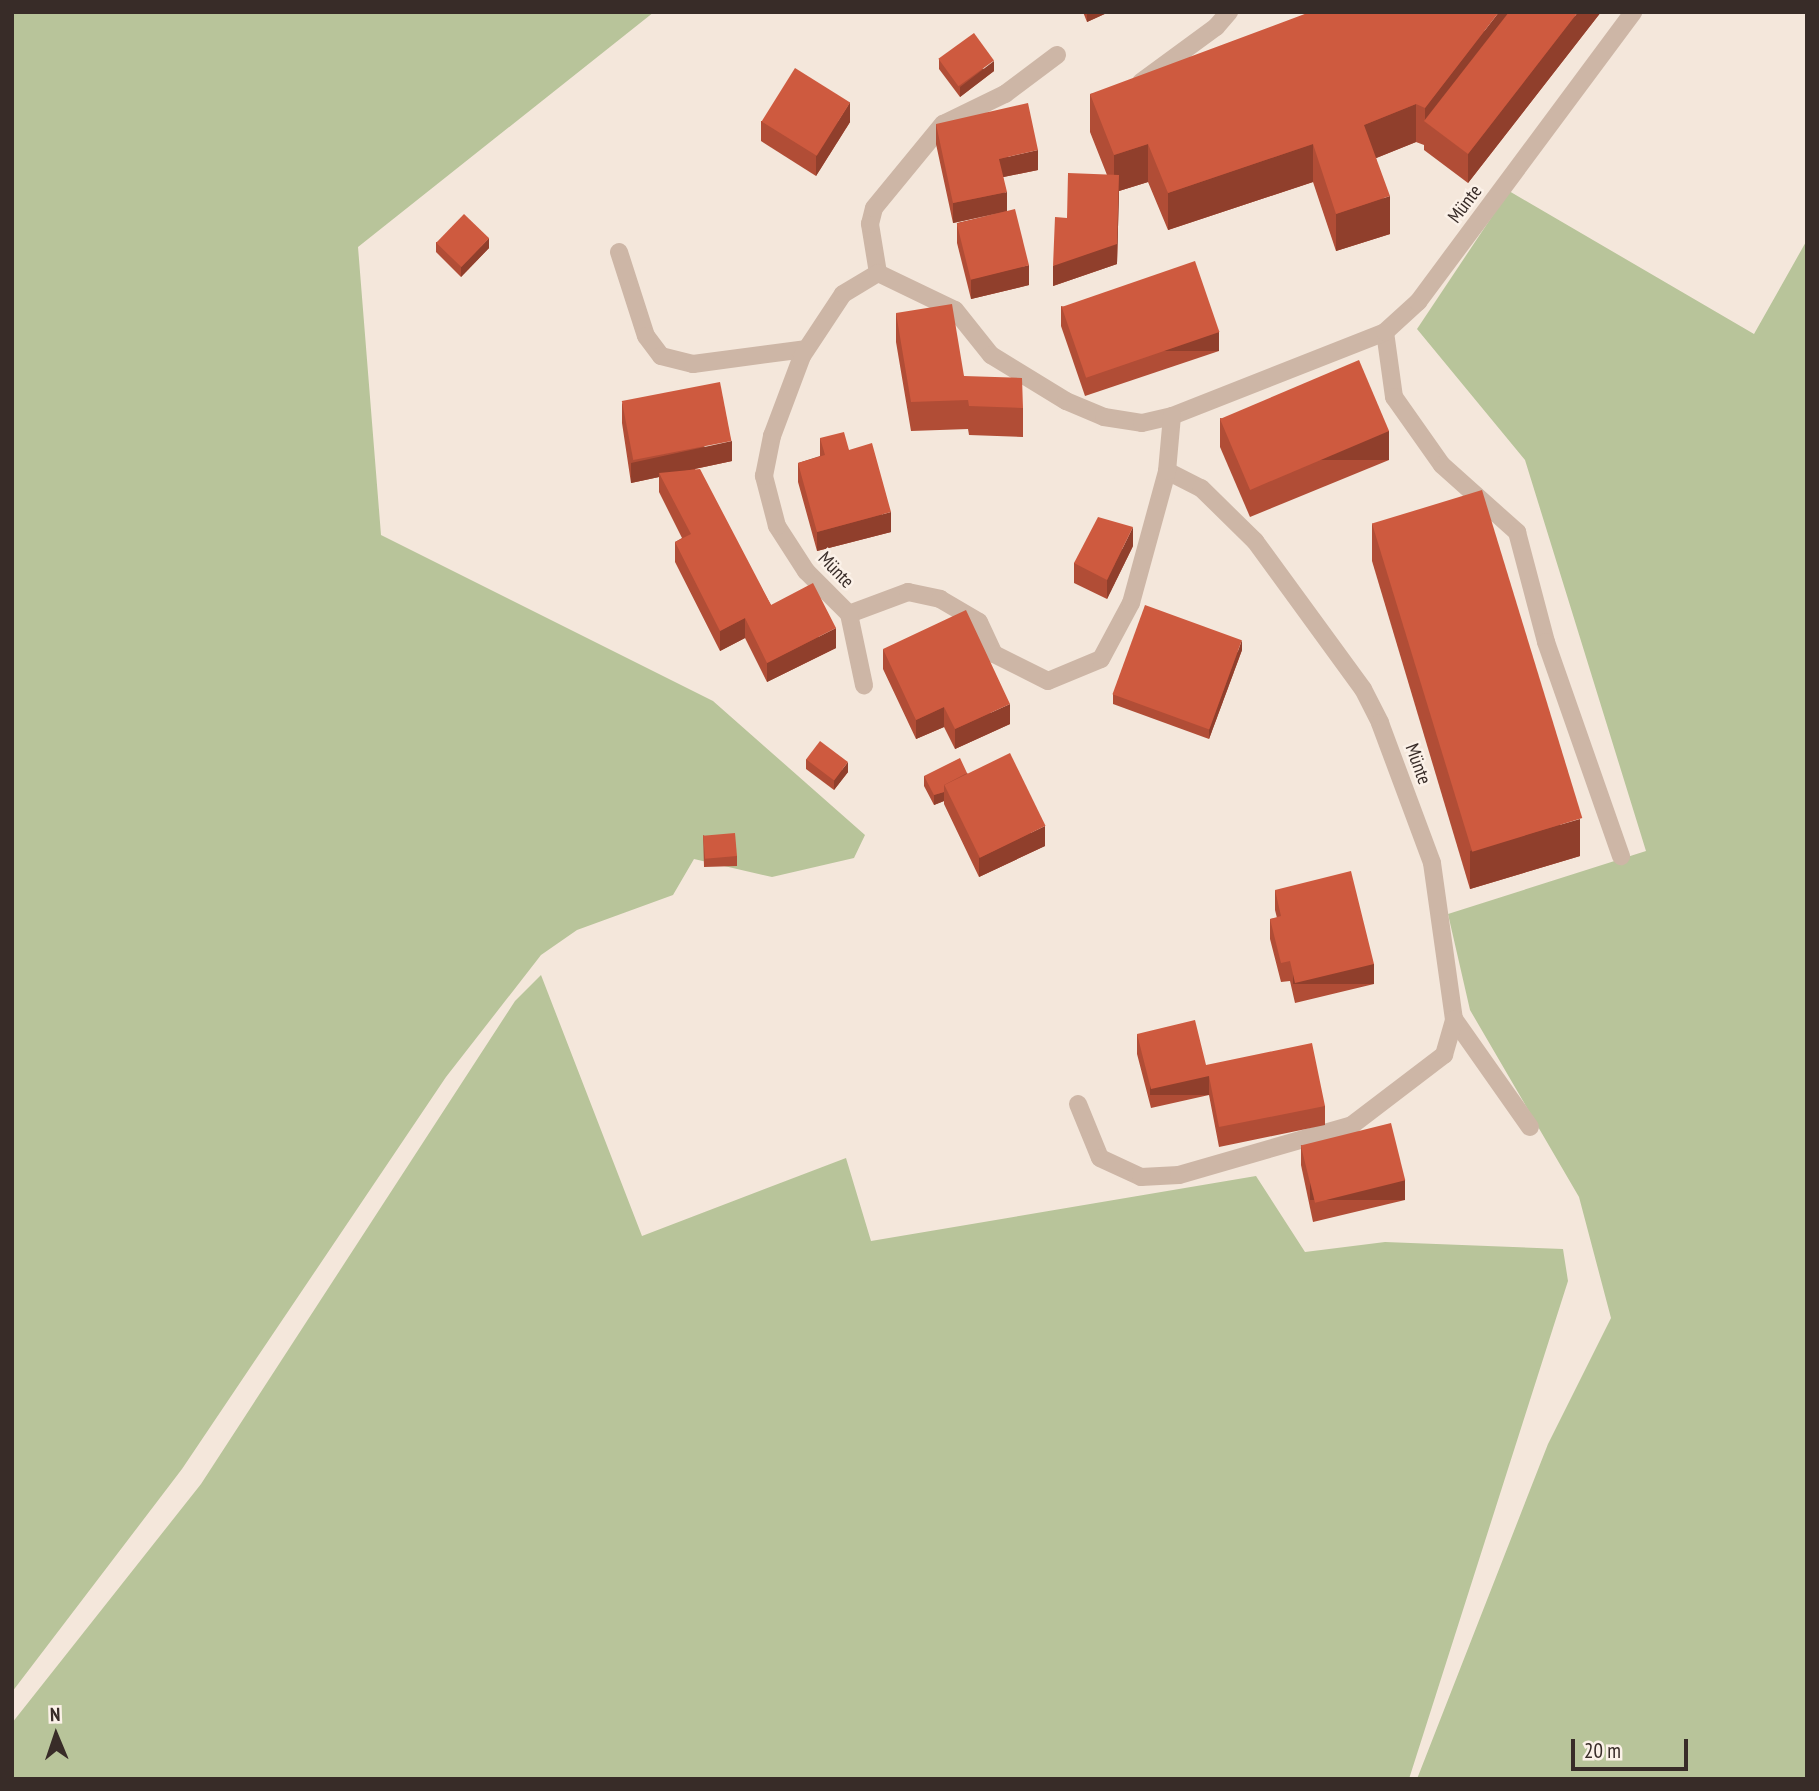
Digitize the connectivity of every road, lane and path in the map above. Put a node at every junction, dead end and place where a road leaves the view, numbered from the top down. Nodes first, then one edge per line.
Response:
1 (1229, 12) edge
2 (1633, 12) edge
3 (1057, 55) dead end
4 (1126, 93) edge
5 (619, 252) dead end
6 (878, 273) junction
7 (1385, 332) junction
8 (805, 349) junction
9 (1172, 416) junction
10 (1167, 471) junction
11 (849, 614) junction
12 (864, 685) dead end
13 (1621, 856) dead end
14 (1454, 1019) junction
15 (1078, 1104) dead end
16 (1530, 1126) dead end

1 - 4 street
2 - 7 street, Münte
3 - 6 street
5 - 8 street
6 - 8 street, Münte
6 - 9 street, Münte
7 - 9 street, Münte
7 - 13 street
8 - 11 street, Münte
9 - 10 street, Münte
10 - 11 street, Münte
10 - 14 street, Münte
11 - 12 street
14 - 15 street
14 - 16 street, Münte

